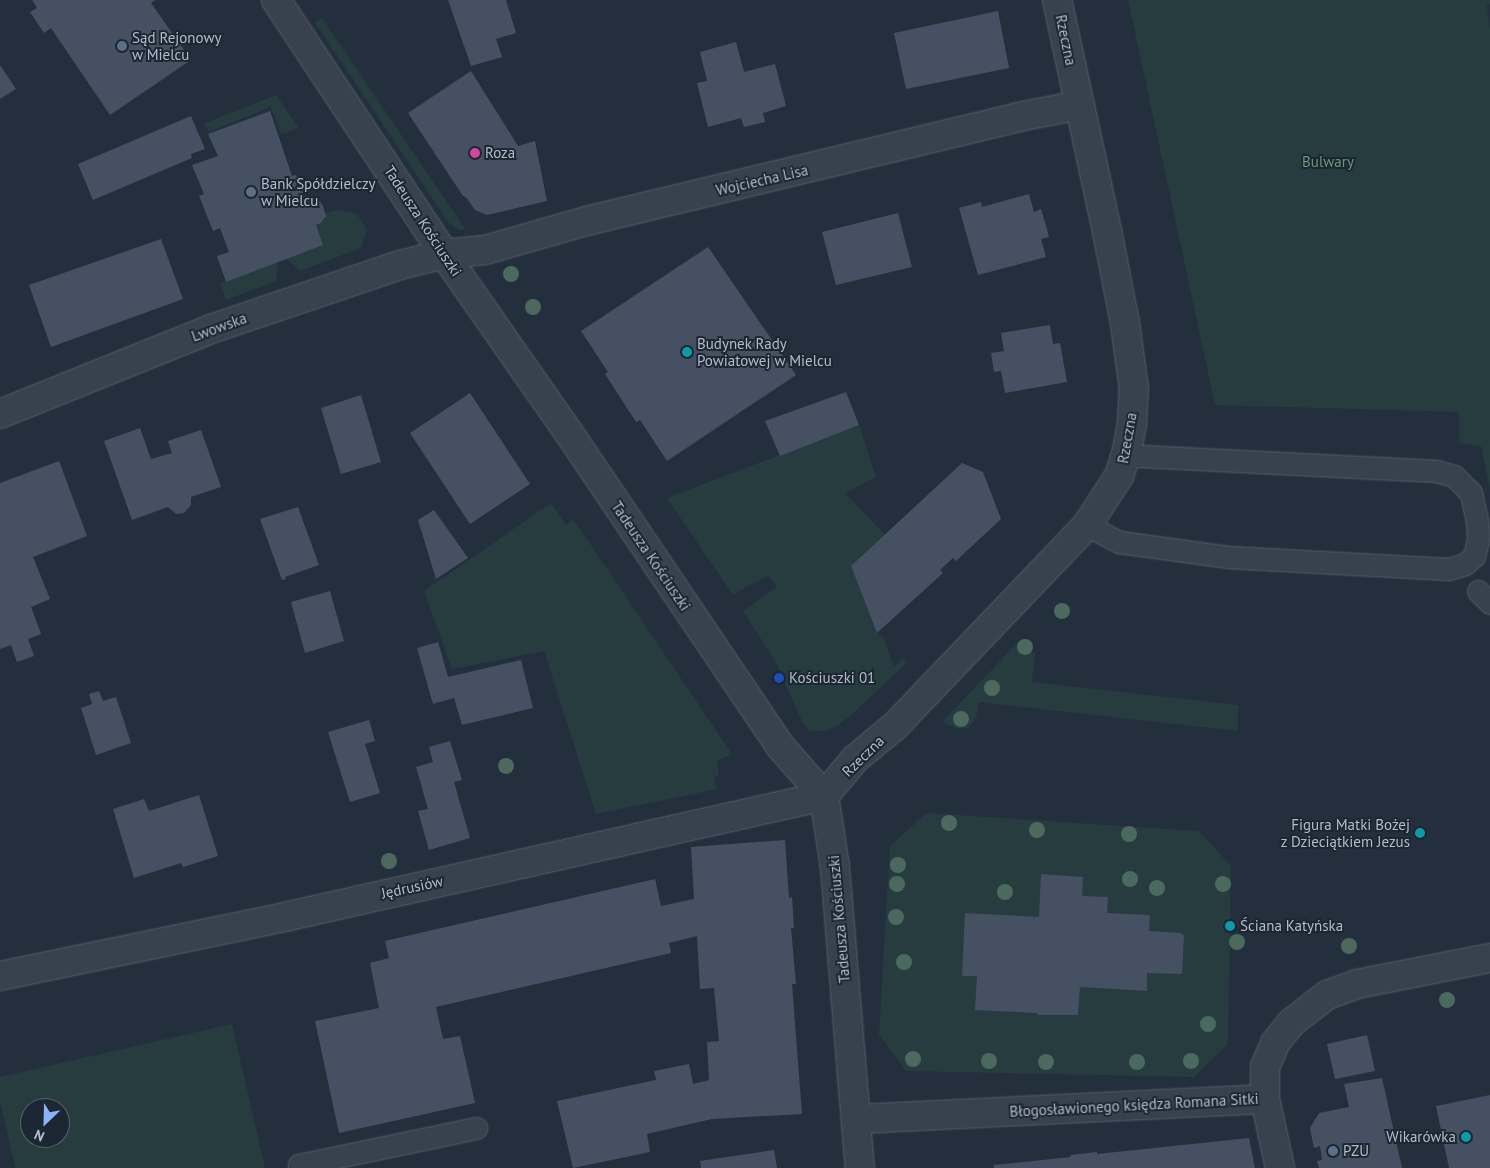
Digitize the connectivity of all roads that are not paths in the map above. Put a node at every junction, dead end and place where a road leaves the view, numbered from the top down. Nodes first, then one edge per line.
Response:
1 (276, 0) edge
2 (1057, 0) edge
3 (1080, 105) junction
4 (444, 254) junction
5 (0, 414) edge
6 (1126, 455) junction
7 (1087, 525) junction
8 (824, 796) junction
9 (1490, 958) edge
10 (0, 976) edge
11 (1265, 1099) junction
12 (857, 1119) junction
13 (476, 1128) dead end
14 (300, 1168) edge
15 (860, 1168) edge
16 (1280, 1168) edge

1 - 4 street, Tadeusza Kościuszki
2 - 3 street, Rzeczna
3 - 4 street, Wojciecha Lisa
3 - 6 street, Rzeczna
4 - 5 street, Lwowska
4 - 8 street, Tadeusza Kościuszki
6 - 7 street, Rzeczna
6 - 7 lane
7 - 8 street, Rzeczna
8 - 10 street, Jędrusiów
8 - 12 street, Tadeusza Kościuszki
9 - 11 street, Błogosławionego księdza Romana Sitki
11 - 12 street, Błogosławionego księdza Romana Sitki
11 - 16 street
12 - 15 street, Tadeusza Kościuszki
13 - 14 lane

